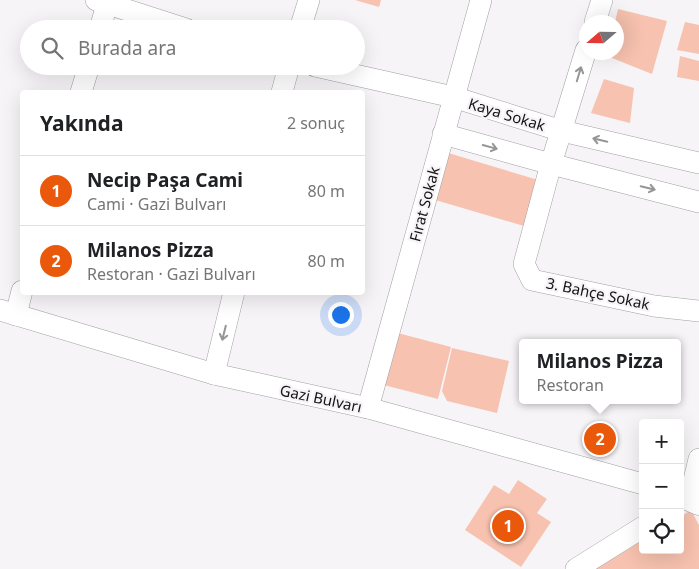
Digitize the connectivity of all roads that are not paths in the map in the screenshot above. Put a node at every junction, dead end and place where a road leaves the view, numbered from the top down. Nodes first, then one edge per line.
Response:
1 (309, 0) edge
2 (481, 0) edge
3 (602, 0) edge
4 (102, 2) edge
5 (597, 15) edge
6 (101, 20) edge
7 (158, 20) edge
8 (303, 20) edge
9 (583, 60) edge
10 (86, 75) edge
11 (287, 75) edge
12 (355, 75) edge
13 (82, 90) edge
14 (283, 90) edge
15 (453, 97) junction
16 (562, 131) junction
17 (444, 134) junction
18 (699, 163) edge
19 (551, 164) junction
20 (699, 202) edge
21 (20, 294) edge
22 (233, 295) edge
23 (699, 311) edge
24 (8, 312) edge
25 (214, 374) junction
26 (368, 408) junction
27 (699, 459) edge
28 (639, 483) edge
29 (687, 499) edge
30 (639, 530) edge
31 (576, 569) edge

1 - 8 street
2 - 15 street, Fırat Sokak
3 - 5 street
4 - 6 street
4 - 7 street
16 -> 9 street, 3. Bahçe Sokak
10 - 13 street
11 - 14 street
12 - 15 street, Kaya Sokak
15 - 16 street, Kaya Sokak
15 - 17 street, Fırat Sokak
18 -> 16 street, Kaya Sokak
16 - 19 street, 3. Bahçe Sokak
17 -> 19 street
17 - 26 street, Fırat Sokak
19 -> 20 street
19 - 23 street, 3. Bahçe Sokak
21 - 24 street
22 -> 25 street
24 - 25 street, Gazi Bulvarı
25 - 26 street, Gazi Bulvarı
26 - 28 street, Gazi Bulvarı
27 - 29 street
30 - 31 street

